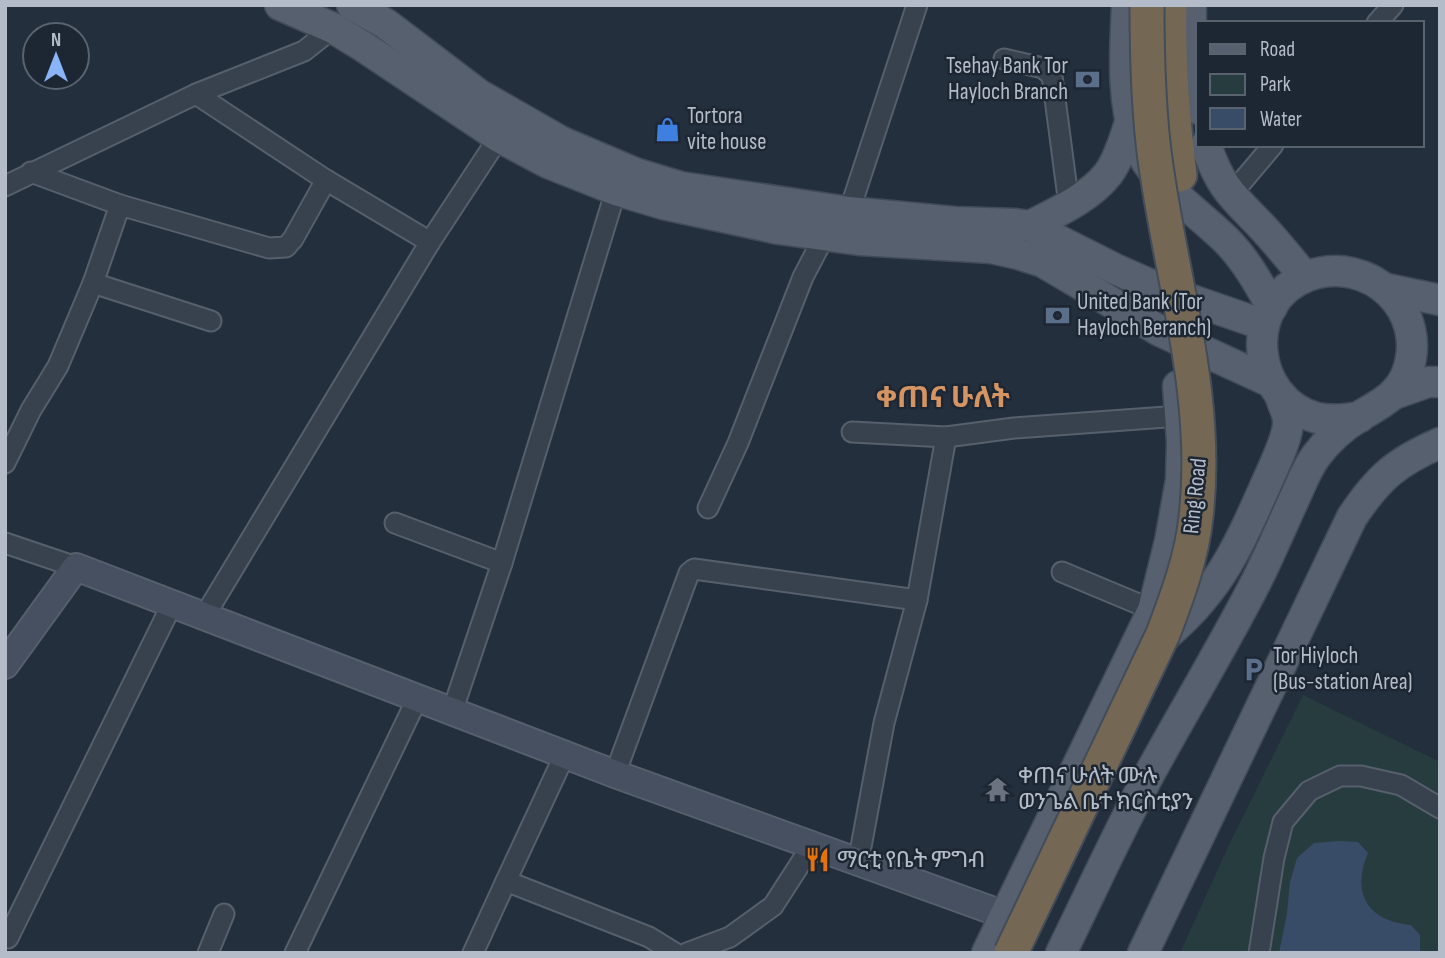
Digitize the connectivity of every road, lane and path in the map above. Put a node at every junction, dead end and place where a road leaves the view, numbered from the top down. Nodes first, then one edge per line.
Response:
1 (280, 5) edge
2 (352, 5) edge
3 (1127, 5) edge
4 (1147, 5) edge
5 (1170, 5) edge
6 (1191, 5) edge
7 (1393, 5) edge
8 (913, 6) edge
9 (1379, 21) edge
10 (333, 28) junction
11 (1004, 59) dead end
12 (1196, 88) edge
13 (196, 94) junction
14 (1132, 117) junction
15 (499, 137) junction
16 (1207, 147) edge
17 (1271, 147) edge
18 (31, 172) junction
19 (326, 180) junction
20 (5, 186) edge
21 (616, 190) junction
22 (1230, 196) junction
23 (120, 205) junction
24 (1069, 205) junction
25 (742, 210) junction
26 (849, 212) junction
27 (1030, 226) junction
28 (825, 235) junction
29 (430, 242) junction
30 (1305, 277) junction
31 (93, 283) junction
32 (1387, 289) junction
33 (1440, 300) edge
34 (1268, 316) junction
35 (1135, 318) junction
36 (211, 321) dead end
37 (1440, 383) edge
38 (1275, 388) junction
39 (1394, 394) junction
40 (1180, 416) junction
41 (1360, 416) junction
42 (852, 432) dead end
43 (946, 437) junction
44 (1440, 443) edge
45 (5, 463) edge
46 (708, 508) dead end
47 (394, 523) dead end
48 (5, 543) edge
49 (502, 563) junction
50 (76, 566) junction
51 (1062, 572) dead end
52 (917, 600) junction
53 (173, 602) junction
54 (1153, 610) junction
55 (204, 617) junction
56 (5, 665) edge
57 (1127, 666) junction
58 (417, 699) junction
59 (452, 712) junction
60 (565, 754) junction
61 (615, 774) junction
62 (1440, 808) edge
63 (811, 846) junction
64 (858, 863) junction
65 (506, 881) junction
66 (224, 914) dead end
67 (1005, 915) junction
68 (8, 938) dead end
69 (208, 953) edge
70 (295, 953) edge
71 (473, 953) edge
72 (676, 953) edge
73 (688, 953) edge
74 (987, 953) edge
75 (1011, 953) edge
76 (1036, 953) edge
77 (1061, 953) edge
78 (1143, 953) edge
79 (1259, 953) edge

1 - 10 main road
2 - 25 main road
3 - 14 main road
4 - 75 highway, Ring Road, bridge
5 - 76 highway, Ring Road
6 - 12 main road
7 - 9 street
8 - 26 street
10 - 13 street
10 - 15 main road
11 - 24 street
13 - 18 street
13 - 19 street
14 - 24 main road
14 - 34 main road
15 - 21 main road
15 - 29 street
16 - 22 main road
17 - 22 street
18 - 20 street
18 - 23 street
19 - 23 street
19 - 29 street
21 - 25 main road
21 - 49 street
22 - 30 main road
23 - 31 street
24 - 27 main road
25 - 26 main road
25 - 28 main road
26 - 27 main road
27 - 34 main road
28 - 35 main road
28 - 46 street
29 - 55 street
30 - 32 main road
30 - 34 main road
31 - 36 street
31 - 45 street
32 - 33 main road
32 - 39 main road
34 - 38 main road
35 - 38 main road
35 - 40 main road
37 - 39 main road
38 - 41 main road
38 - 57 main road
39 - 41 main road
40 - 43 street
40 - 54 main road
41 - 77 main road
42 - 43 street
43 - 52 street
44 - 78 main road
47 - 49 street
48 - 50 street
49 - 59 street
50 - 53 street
50 - 56 street
51 - 54 street
52 - 61 street
52 - 64 street
53 - 55 street
53 - 68 street
54 - 57 main road
55 - 58 street
57 - 67 main road
58 - 59 street
58 - 70 street
59 - 60 street
60 - 61 street
60 - 65 street
61 - 63 street
62 - 79 street
63 - 64 street
63 - 73 street
64 - 67 street
65 - 71 street
65 - 72 street
66 - 69 street
67 - 74 main road

